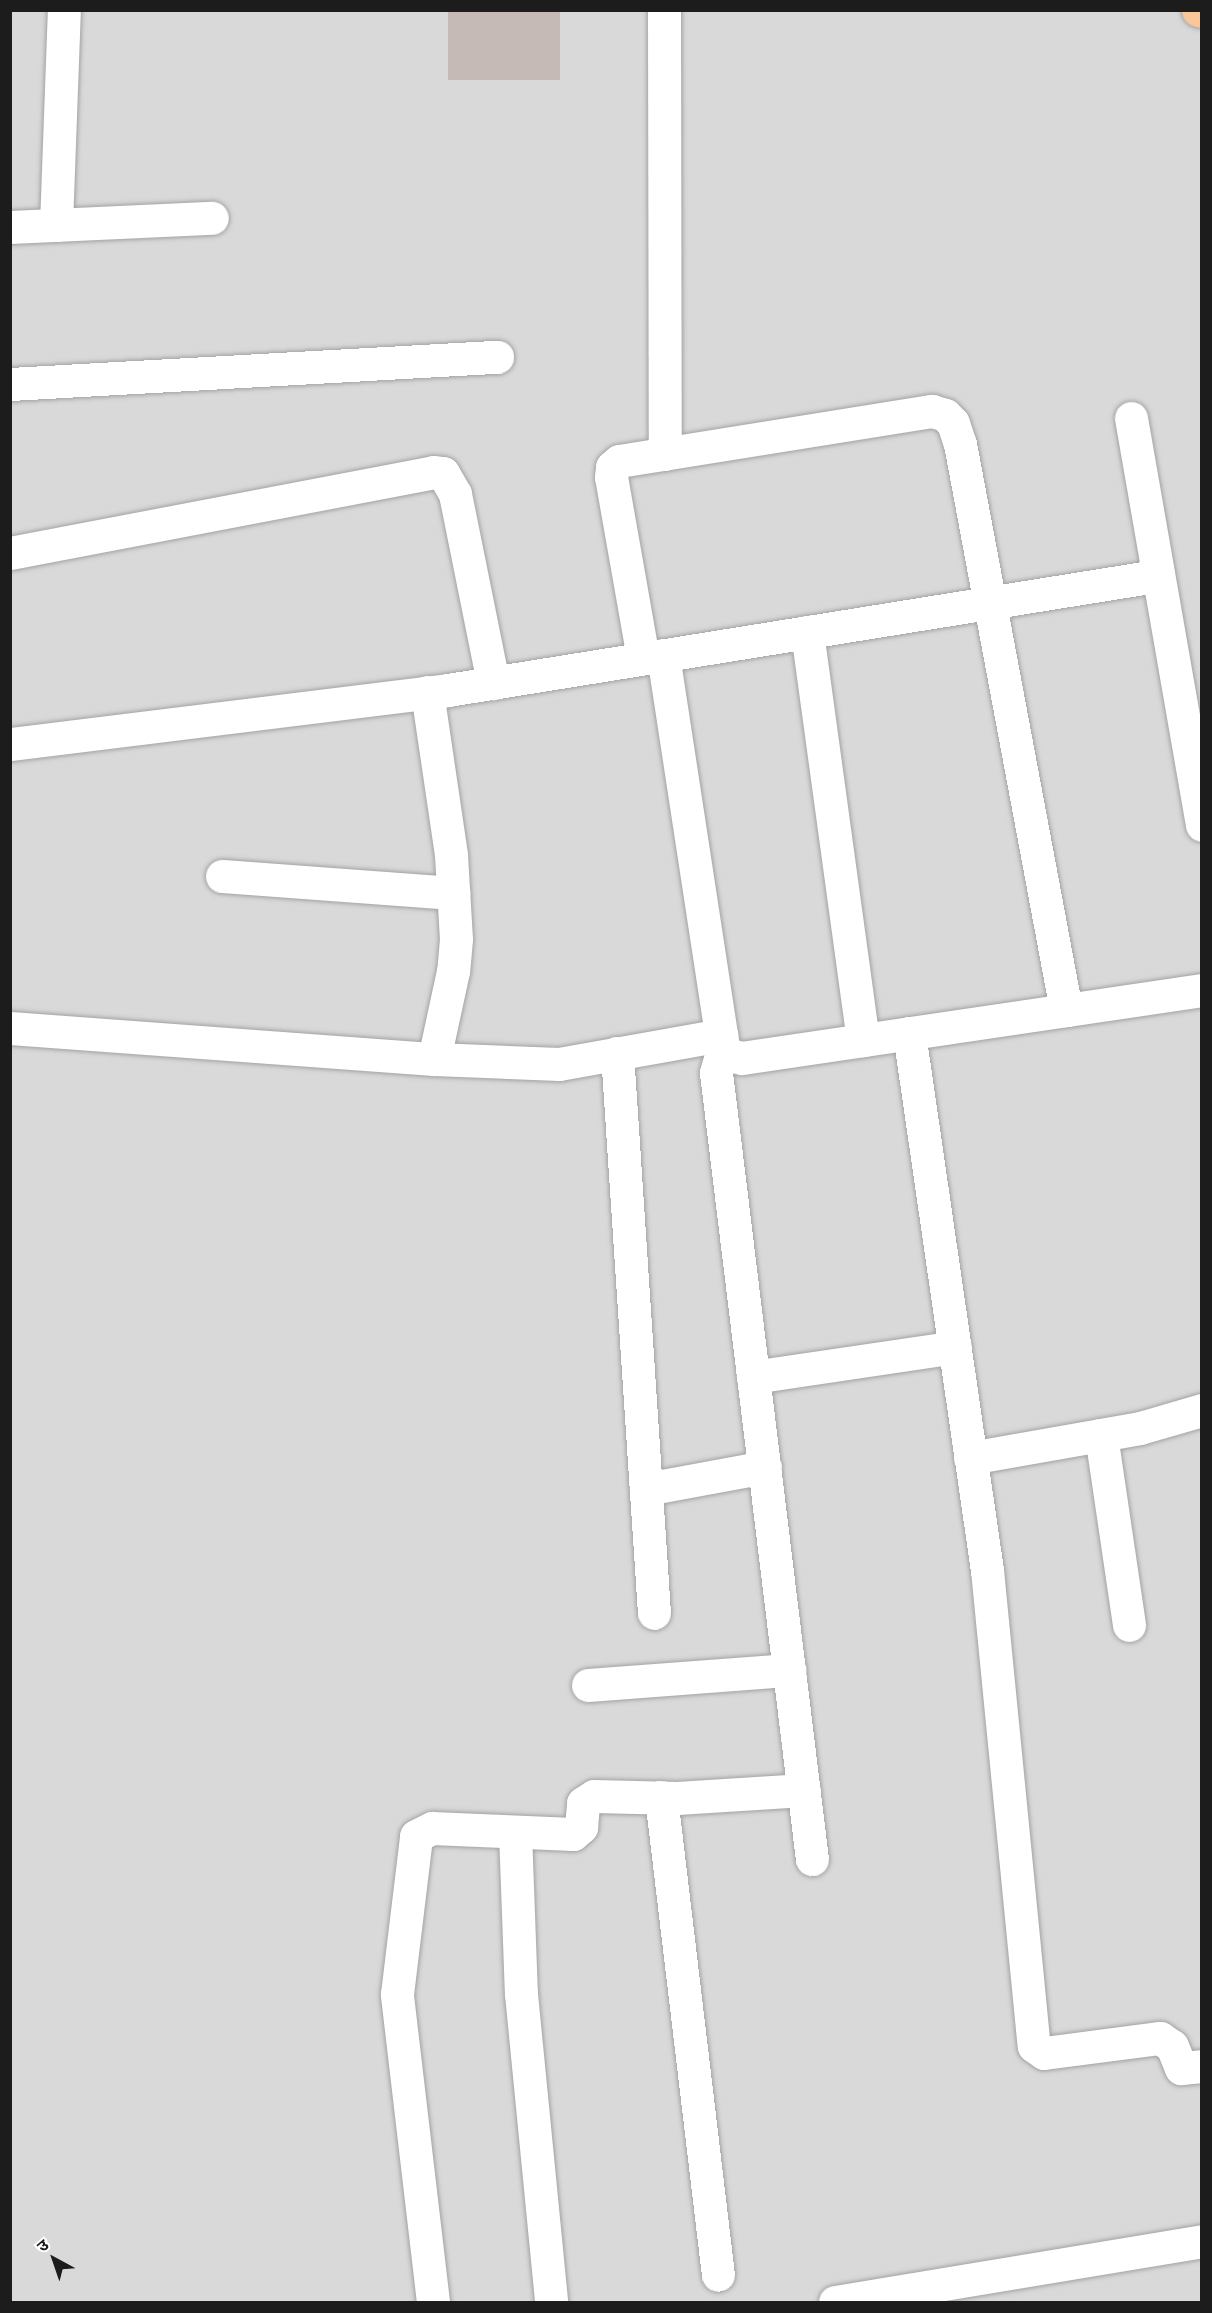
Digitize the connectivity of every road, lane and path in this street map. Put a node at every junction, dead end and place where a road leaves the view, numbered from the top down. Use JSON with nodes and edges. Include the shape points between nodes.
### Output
{"nodes":[{"id":1,"x":64,"y":10,"type":"edge"},
{"id":2,"x":664,"y":10,"type":"edge"},
{"id":3,"x":212,"y":218,"type":"dead end"},
{"id":4,"x":56,"y":225,"type":"junction"},
{"id":5,"x":10,"y":226,"type":"edge"},
{"id":6,"x":497,"y":357,"type":"dead end"},
{"id":7,"x":10,"y":384,"type":"edge"},
{"id":8,"x":1131,"y":418,"type":"dead end"},
{"id":9,"x":665,"y":454,"type":"junction"},
{"id":10,"x":10,"y":553,"type":"edge"},
{"id":11,"x":1156,"y":576,"type":"junction"},
{"id":12,"x":992,"y":602,"type":"junction"},
{"id":13,"x":807,"y":632,"type":"junction"},
{"id":14,"x":652,"y":657,"type":"junction"},
{"id":15,"x":493,"y":682,"type":"junction"},
{"id":16,"x":428,"y":692,"type":"junction"},
{"id":17,"x":10,"y":744,"type":"edge"},
{"id":18,"x":1202,"y":825,"type":"edge"},
{"id":19,"x":222,"y":876,"type":"dead end"},
{"id":20,"x":453,"y":893,"type":"junction"},
{"id":21,"x":1202,"y":990,"type":"edge"},
{"id":22,"x":1066,"y":1010,"type":"junction"},
{"id":23,"x":10,"y":1028,"type":"edge"},
{"id":24,"x":909,"y":1033,"type":"junction"},
{"id":25,"x":863,"y":1040,"type":"junction"},
{"id":26,"x":722,"y":1042,"type":"junction"},
{"id":27,"x":617,"y":1053,"type":"junction"},
{"id":28,"x":434,"y":1059,"type":"junction"},
{"id":29,"x":955,"y":1347,"type":"junction"},
{"id":30,"x":753,"y":1377,"type":"junction"},
{"id":31,"x":1202,"y":1410,"type":"edge"},
{"id":32,"x":1101,"y":1435,"type":"junction"},
{"id":33,"x":970,"y":1458,"type":"junction"},
{"id":34,"x":765,"y":1467,"type":"junction"},
{"id":35,"x":646,"y":1489,"type":"junction"},
{"id":36,"x":654,"y":1613,"type":"dead end"},
{"id":37,"x":1129,"y":1625,"type":"dead end"},
{"id":38,"x":789,"y":1670,"type":"junction"},
{"id":39,"x":588,"y":1685,"type":"dead end"},
{"id":40,"x":804,"y":1790,"type":"junction"},
{"id":41,"x":661,"y":1797,"type":"junction"},
{"id":42,"x":515,"y":1832,"type":"junction"},
{"id":43,"x":812,"y":1859,"type":"dead end"},
{"id":44,"x":1202,"y":2066,"type":"edge"},
{"id":45,"x":1202,"y":2241,"type":"edge"},
{"id":46,"x":718,"y":2275,"type":"dead end"},
{"id":47,"x":433,"y":2302,"type":"edge"},
{"id":48,"x":551,"y":2302,"type":"edge"},
{"id":49,"x":835,"y":2302,"type":"edge"}],
"edges":[{"from":1,"to":4,"type":"street"},
{"from":2,"to":9,"type":"street"},
{"from":3,"to":4,"type":"street"},
{"from":4,"to":5,"type":"street"},
{"from":6,"to":7,"type":"street"},
{"from":8,"to":11,"type":"street"},
{"from":9,"to":12,"type":"street","via":[[932,411],[945,415],[953,423],[960,444]]},
{"from":9,"to":14,"type":"street","via":[[619,460],[612,467],[611,477]]},
{"from":10,"to":15,"type":"street","via":[[433,471],[443,473],[455,494]]},
{"from":11,"to":12,"type":"street"},
{"from":11,"to":18,"type":"street"},
{"from":12,"to":13,"type":"street"},
{"from":12,"to":22,"type":"street"},
{"from":13,"to":14,"type":"street"},
{"from":13,"to":25,"type":"street"},
{"from":14,"to":15,"type":"street"},
{"from":14,"to":26,"type":"street"},
{"from":15,"to":16,"type":"street"},
{"from":16,"to":17,"type":"street"},
{"from":16,"to":20,"type":"street"},
{"from":19,"to":20,"type":"street"},
{"from":20,"to":28,"type":"street","via":[[453,971]]},
{"from":21,"to":22,"type":"street"},
{"from":22,"to":24,"type":"street"},
{"from":23,"to":28,"type":"street"},
{"from":24,"to":25,"type":"street"},
{"from":24,"to":29,"type":"street"},
{"from":25,"to":26,"type":"street","via":[[742,1058],[730,1055]]},
{"from":26,"to":27,"type":"street"},
{"from":26,"to":30,"type":"street","via":[[716,1073]]},
{"from":27,"to":28,"type":"street","via":[[559,1064]]},
{"from":27,"to":35,"type":"street"},
{"from":29,"to":30,"type":"street"},
{"from":29,"to":33,"type":"street"},
{"from":30,"to":34,"type":"street"},
{"from":31,"to":32,"type":"street"},
{"from":32,"to":33,"type":"street"},
{"from":32,"to":37,"type":"street"},
{"from":33,"to":44,"type":"street","via":[[987,1569],[1034,2046],[1044,2053],[1160,2038],[1172,2046],[1181,2068]]},
{"from":34,"to":35,"type":"street"},
{"from":34,"to":38,"type":"street"},
{"from":35,"to":36,"type":"street"},
{"from":38,"to":39,"type":"street"},
{"from":38,"to":40,"type":"street"},
{"from":40,"to":41,"type":"street"},
{"from":40,"to":43,"type":"street"},
{"from":41,"to":42,"type":"street","via":[[594,1796],[583,1803],[581,1827],[573,1834]]},
{"from":41,"to":46,"type":"street"},
{"from":42,"to":47,"type":"street","via":[[432,1828],[422,1830],[413,1844],[397,1994]]},
{"from":42,"to":48,"type":"street","via":[[521,1994]]},
{"from":45,"to":49,"type":"street"}]}
